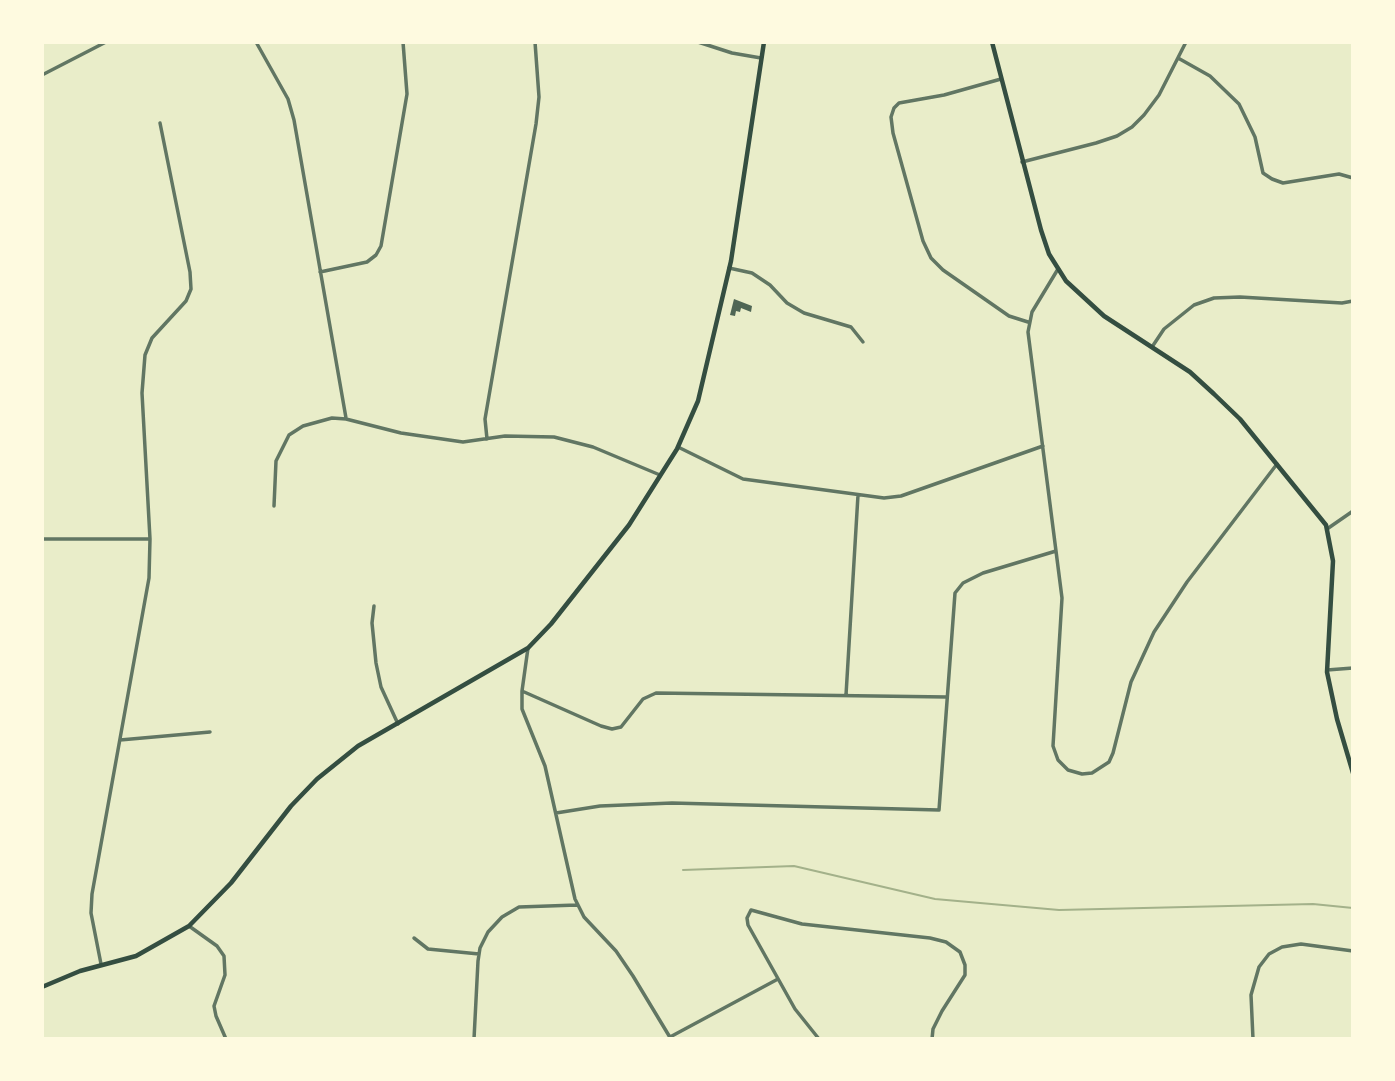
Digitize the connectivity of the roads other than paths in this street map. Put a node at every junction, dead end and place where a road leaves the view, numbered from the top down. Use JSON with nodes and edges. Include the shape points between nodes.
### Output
{"nodes":[{"id":1,"x":106,"y":42,"type":"edge"},
{"id":2,"x":256,"y":42,"type":"edge"},
{"id":3,"x":403,"y":42,"type":"edge"},
{"id":4,"x":535,"y":42,"type":"edge"},
{"id":5,"x":698,"y":42,"type":"edge"},
{"id":6,"x":764,"y":42,"type":"edge"},
{"id":7,"x":992,"y":42,"type":"edge"},
{"id":8,"x":1186,"y":42,"type":"edge"},
{"id":9,"x":761,"y":58,"type":"junction"},
{"id":10,"x":1178,"y":58,"type":"junction"},
{"id":11,"x":42,"y":75,"type":"edge"},
{"id":12,"x":1001,"y":79,"type":"junction"},
{"id":13,"x":160,"y":123,"type":"dead end"},
{"id":14,"x":1022,"y":162,"type":"junction"},
{"id":15,"x":1353,"y":178,"type":"edge"},
{"id":16,"x":729,"y":268,"type":"junction"},
{"id":17,"x":1058,"y":269,"type":"junction"},
{"id":18,"x":320,"y":272,"type":"junction"},
{"id":19,"x":1353,"y":301,"type":"edge"},
{"id":20,"x":1028,"y":322,"type":"junction"},
{"id":21,"x":863,"y":342,"type":"dead end"},
{"id":22,"x":1152,"y":347,"type":"junction"},
{"id":23,"x":346,"y":419,"type":"junction"},
{"id":24,"x":486,"y":439,"type":"junction"},
{"id":25,"x":1043,"y":446,"type":"junction"},
{"id":26,"x":678,"y":447,"type":"junction"},
{"id":27,"x":1277,"y":464,"type":"junction"},
{"id":28,"x":662,"y":476,"type":"junction"},
{"id":29,"x":858,"y":495,"type":"junction"},
{"id":30,"x":274,"y":506,"type":"dead end"},
{"id":31,"x":1353,"y":511,"type":"edge"},
{"id":32,"x":1327,"y":529,"type":"junction"},
{"id":33,"x":42,"y":539,"type":"edge"},
{"id":34,"x":150,"y":539,"type":"junction"},
{"id":35,"x":1056,"y":551,"type":"junction"},
{"id":36,"x":374,"y":606,"type":"dead end"},
{"id":37,"x":528,"y":648,"type":"junction"},
{"id":38,"x":1353,"y":668,"type":"edge"},
{"id":39,"x":1327,"y":670,"type":"junction"},
{"id":40,"x":522,"y":691,"type":"junction"},
{"id":41,"x":846,"y":695,"type":"junction"},
{"id":42,"x":947,"y":697,"type":"junction"},
{"id":43,"x":398,"y":724,"type":"junction"},
{"id":44,"x":210,"y":732,"type":"dead end"},
{"id":45,"x":120,"y":740,"type":"junction"},
{"id":46,"x":1353,"y":773,"type":"edge"},
{"id":47,"x":556,"y":814,"type":"junction"},
{"id":48,"x":577,"y":905,"type":"junction"},
{"id":49,"x":189,"y":926,"type":"junction"},
{"id":50,"x":414,"y":937,"type":"dead end"},
{"id":51,"x":1353,"y":951,"type":"edge"},
{"id":52,"x":479,"y":954,"type":"junction"},
{"id":53,"x":101,"y":964,"type":"junction"},
{"id":54,"x":778,"y":979,"type":"junction"},
{"id":55,"x":42,"y":987,"type":"edge"},
{"id":56,"x":670,"y":1038,"type":"edge"},
{"id":57,"x":226,"y":1039,"type":"edge"},
{"id":58,"x":474,"y":1039,"type":"edge"},
{"id":59,"x":819,"y":1039,"type":"edge"},
{"id":60,"x":932,"y":1039,"type":"edge"},
{"id":61,"x":1253,"y":1039,"type":"edge"}],
"edges":[{"from":1,"to":11,"type":"street"},
{"from":2,"to":18,"type":"street","via":[[291,110]]},
{"from":3,"to":18,"type":"street","via":[[407,94],[381,246],[367,262]]},
{"from":4,"to":24,"type":"street","via":[[536,124],[485,419]]},
{"from":5,"to":9,"type":"street"},
{"from":6,"to":9,"type":"main road"},
{"from":7,"to":12,"type":"main road"},
{"from":8,"to":10,"type":"street"},
{"from":9,"to":16,"type":"main road"},
{"from":10,"to":14,"type":"street","via":[[1159,95],[1125,132]]},
{"from":10,"to":15,"type":"street","via":[[1210,76],[1239,104],[1255,137],[1264,173],[1272,179],[1283,183],[1339,174]]},
{"from":12,"to":14,"type":"main road"},
{"from":12,"to":20,"type":"street","via":[[944,95],[908,99],[894,108],[891,117],[931,258],[1009,316]]},
{"from":13,"to":34,"type":"street","via":[[191,289],[186,301],[158,330],[145,355],[142,393]]},
{"from":14,"to":17,"type":"main road","via":[[1049,254]]},
{"from":16,"to":21,"type":"street","via":[[752,273],[804,313],[851,327]]},
{"from":16,"to":26,"type":"main road","via":[[698,401]]},
{"from":17,"to":20,"type":"street"},
{"from":17,"to":22,"type":"main road","via":[[1092,307]]},
{"from":18,"to":23,"type":"street"},
{"from":19,"to":22,"type":"street","via":[[1214,298],[1184,313],[1164,329]]},
{"from":20,"to":25,"type":"street"},
{"from":22,"to":27,"type":"main road","via":[[1214,394]]},
{"from":23,"to":24,"type":"street","via":[[435,439]]},
{"from":23,"to":30,"type":"street","via":[[323,419],[289,435],[276,461]]},
{"from":24,"to":28,"type":"street","via":[[536,436],[576,441]]},
{"from":25,"to":29,"type":"street","via":[[901,496]]},
{"from":25,"to":35,"type":"street"},
{"from":26,"to":28,"type":"main road"},
{"from":26,"to":29,"type":"street","via":[[743,479]]},
{"from":27,"to":32,"type":"main road"},
{"from":27,"to":35,"type":"street","via":[[1164,615],[1131,682],[1111,757],[1101,769],[1087,774],[1064,767],[1053,746],[1062,622]]},
{"from":28,"to":37,"type":"main road","via":[[629,525]]},
{"from":29,"to":41,"type":"street"},
{"from":31,"to":32,"type":"street"},
{"from":32,"to":39,"type":"main road","via":[[1333,561]]},
{"from":33,"to":34,"type":"street"},
{"from":34,"to":45,"type":"street","via":[[146,602]]},
{"from":35,"to":42,"type":"street","via":[[983,573],[958,587],[952,609]]},
{"from":36,"to":43,"type":"street","via":[[376,663]]},
{"from":37,"to":40,"type":"street"},
{"from":37,"to":43,"type":"main road"},
{"from":38,"to":39,"type":"street"},
{"from":39,"to":46,"type":"main road"},
{"from":40,"to":41,"type":"street","via":[[612,729],[621,727],[643,699],[656,693]]},
{"from":40,"to":47,"type":"street","via":[[522,709],[545,766]]},
{"from":41,"to":42,"type":"street"},
{"from":42,"to":47,"type":"street","via":[[939,810],[672,803],[600,806]]},
{"from":43,"to":49,"type":"main road","via":[[358,746],[317,779]]},
{"from":44,"to":45,"type":"street"},
{"from":45,"to":53,"type":"street","via":[[92,894]]},
{"from":47,"to":48,"type":"street"},
{"from":48,"to":52,"type":"street","via":[[529,905],[510,911],[488,932]]},
{"from":48,"to":56,"type":"street","via":[[616,951]]},
{"from":49,"to":53,"type":"main road","via":[[136,957]]},
{"from":49,"to":57,"type":"street","via":[[224,956],[225,975],[214,1006]]},
{"from":50,"to":52,"type":"street","via":[[428,949]]},
{"from":51,"to":61,"type":"street","via":[[1301,944],[1269,954],[1259,967],[1251,995]]},
{"from":52,"to":58,"type":"street"},
{"from":53,"to":55,"type":"main road"},
{"from":54,"to":56,"type":"street"},
{"from":54,"to":59,"type":"street"},
{"from":54,"to":60,"type":"street","via":[[748,925],[751,910],[802,925],[946,942],[960,952],[965,975],[942,1011]]}]}
